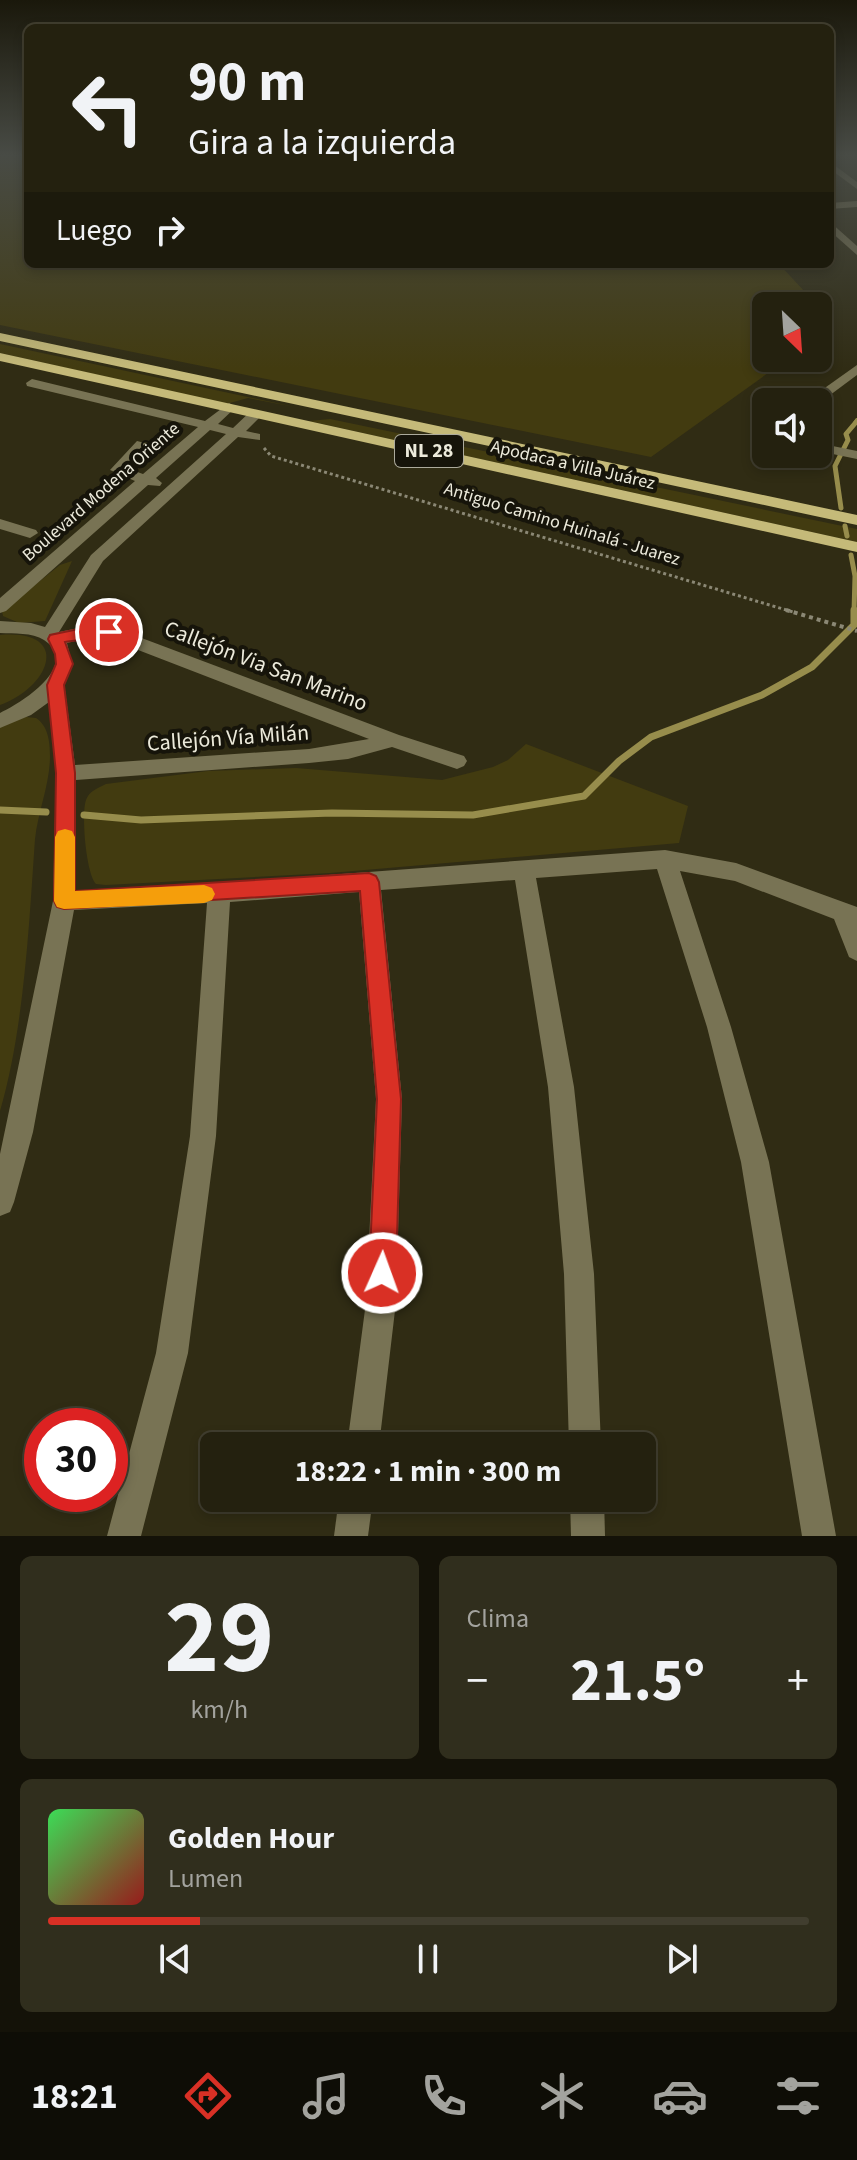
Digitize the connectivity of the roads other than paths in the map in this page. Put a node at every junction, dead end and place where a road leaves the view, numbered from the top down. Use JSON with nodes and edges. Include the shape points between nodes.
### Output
{"nodes":[{"id":1,"x":834,"y":229,"type":"edge"},
{"id":2,"x":857,"y":252,"type":"edge"},
{"id":3,"x":0,"y":337,"type":"edge"},
{"id":4,"x":0,"y":357,"type":"edge"},
{"id":5,"x":857,"y":369,"type":"edge"},
{"id":6,"x":32,"y":383,"type":"dead end"},
{"id":7,"x":831,"y":388,"type":"edge"},
{"id":8,"x":229,"y":407,"type":"junction"},
{"id":9,"x":348,"y":411,"type":"junction"},
{"id":10,"x":257,"y":413,"type":"junction"},
{"id":11,"x":207,"y":427,"type":"junction"},
{"id":12,"x":236,"y":433,"type":"junction"},
{"id":13,"x":255,"y":437,"type":"road end"},
{"id":14,"x":142,"y":444,"type":"dead end"},
{"id":15,"x":832,"y":450,"type":"edge"},
{"id":16,"x":857,"y":455,"type":"edge"},
{"id":17,"x":145,"y":480,"type":"junction"},
{"id":18,"x":174,"y":489,"type":"junction"},
{"id":19,"x":857,"y":520,"type":"edge"},
{"id":20,"x":0,"y":524,"type":"edge"},
{"id":21,"x":94,"y":524,"type":"junction"},
{"id":22,"x":30,"y":533,"type":"dead end"},
{"id":23,"x":125,"y":533,"type":"junction"},
{"id":24,"x":857,"y":547,"type":"edge"},
{"id":25,"x":66,"y":549,"type":"junction"},
{"id":26,"x":97,"y":558,"type":"junction"},
{"id":27,"x":0,"y":607,"type":"edge"},
{"id":28,"x":0,"y":627,"type":"edge"},
{"id":29,"x":52,"y":637,"type":"junction"},
{"id":30,"x":56,"y":685,"type":"junction"},
{"id":31,"x":0,"y":721,"type":"edge"},
{"id":32,"x":392,"y":740,"type":"junction"},
{"id":33,"x":457,"y":761,"type":"dead end"},
{"id":34,"x":66,"y":773,"type":"junction"},
{"id":35,"x":665,"y":859,"type":"junction"},
{"id":36,"x":524,"y":870,"type":"junction"},
{"id":37,"x":369,"y":882,"type":"junction"},
{"id":38,"x":219,"y":893,"type":"junction"},
{"id":39,"x":64,"y":901,"type":"junction"},
{"id":40,"x":850,"y":914,"type":"edge"},
{"id":41,"x":857,"y":950,"type":"edge"},
{"id":42,"x":0,"y":1202,"type":"edge"},
{"id":43,"x":365,"y":1432,"type":"edge"},
{"id":44,"x":585,"y":1432,"type":"edge"},
{"id":45,"x":354,"y":1512,"type":"edge"},
{"id":46,"x":587,"y":1512,"type":"edge"},
{"id":47,"x":124,"y":1536,"type":"edge"},
{"id":48,"x":351,"y":1536,"type":"edge"},
{"id":49,"x":588,"y":1536,"type":"edge"},
{"id":50,"x":819,"y":1536,"type":"edge"}],
"edges":[{"from":1,"to":2,"type":"street"},
{"from":3,"to":9,"type":"main road","name":"Apodaca a Villa Juárez","number":"NL 28"},
{"from":4,"to":8,"type":"main road","name":"Apodaca a Villa Juárez","number":"NL 28"},
{"from":5,"to":7,"type":"street"},
{"from":6,"to":11,"type":"street"},
{"from":8,"to":9,"type":"main road","via":[[247,402],[303,413]]},
{"from":8,"to":10,"type":"main road","name":"Apodaca a Villa Juárez","number":"NL 28"},
{"from":8,"to":11,"type":"street","name":"Boulevard Modena Oriente"},
{"from":9,"to":19,"type":"main road","name":"Apodaca a Villa Juárez","number":"NL 28"},
{"from":10,"to":12,"type":"street"},
{"from":10,"to":24,"type":"main road","name":"Apodaca a Villa Juárez","number":"NL 28"},
{"from":11,"to":12,"type":"street"},
{"from":11,"to":17,"type":"street","name":"Boulevard Modena Oriente"},
{"from":12,"to":13,"type":"street"},
{"from":12,"to":18,"type":"street"},
{"from":14,"to":17,"type":"street","via":[[116,468]]},
{"from":15,"to":16,"type":"street"},
{"from":17,"to":18,"type":"street"},
{"from":17,"to":21,"type":"street","name":"Boulevard Modena Oriente"},
{"from":18,"to":23,"type":"street"},
{"from":20,"to":22,"type":"street"},
{"from":21,"to":23,"type":"street"},
{"from":21,"to":25,"type":"street","name":"Boulevard Modena Oriente"},
{"from":23,"to":26,"type":"street"},
{"from":25,"to":26,"type":"street"},
{"from":25,"to":27,"type":"street","name":"Boulevard Modena Oriente"},
{"from":26,"to":29,"type":"street"},
{"from":28,"to":29,"type":"street","via":[[19,626]]},
{"from":29,"to":30,"type":"street","via":[[65,664]]},
{"from":29,"to":32,"type":"street","name":"Callejón Via San Marino","via":[[109,632]]},
{"from":30,"to":31,"type":"street","via":[[39,702]]},
{"from":30,"to":34,"type":"street"},
{"from":32,"to":33,"type":"street","name":"Callejón Via San Marino"},
{"from":32,"to":34,"type":"street","name":"Callejón Vía Milán","via":[[309,756]]},
{"from":34,"to":39,"type":"street"},
{"from":35,"to":36,"type":"street"},
{"from":35,"to":40,"type":"street","via":[[736,872]]},
{"from":35,"to":50,"type":"street","via":[[755,1162]]},
{"from":36,"to":37,"type":"street"},
{"from":36,"to":44,"type":"street","via":[[561,1087],[579,1274]]},
{"from":37,"to":38,"type":"street"},
{"from":37,"to":43,"type":"street","via":[[389,1099],[381,1302]]},
{"from":38,"to":39,"type":"street"},
{"from":38,"to":47,"type":"street","via":[[203,1136],[172,1353]]},
{"from":39,"to":42,"type":"street","via":[[20,1132]]},
{"from":40,"to":41,"type":"street"},
{"from":45,"to":48,"type":"street"},
{"from":46,"to":49,"type":"street"}]}
